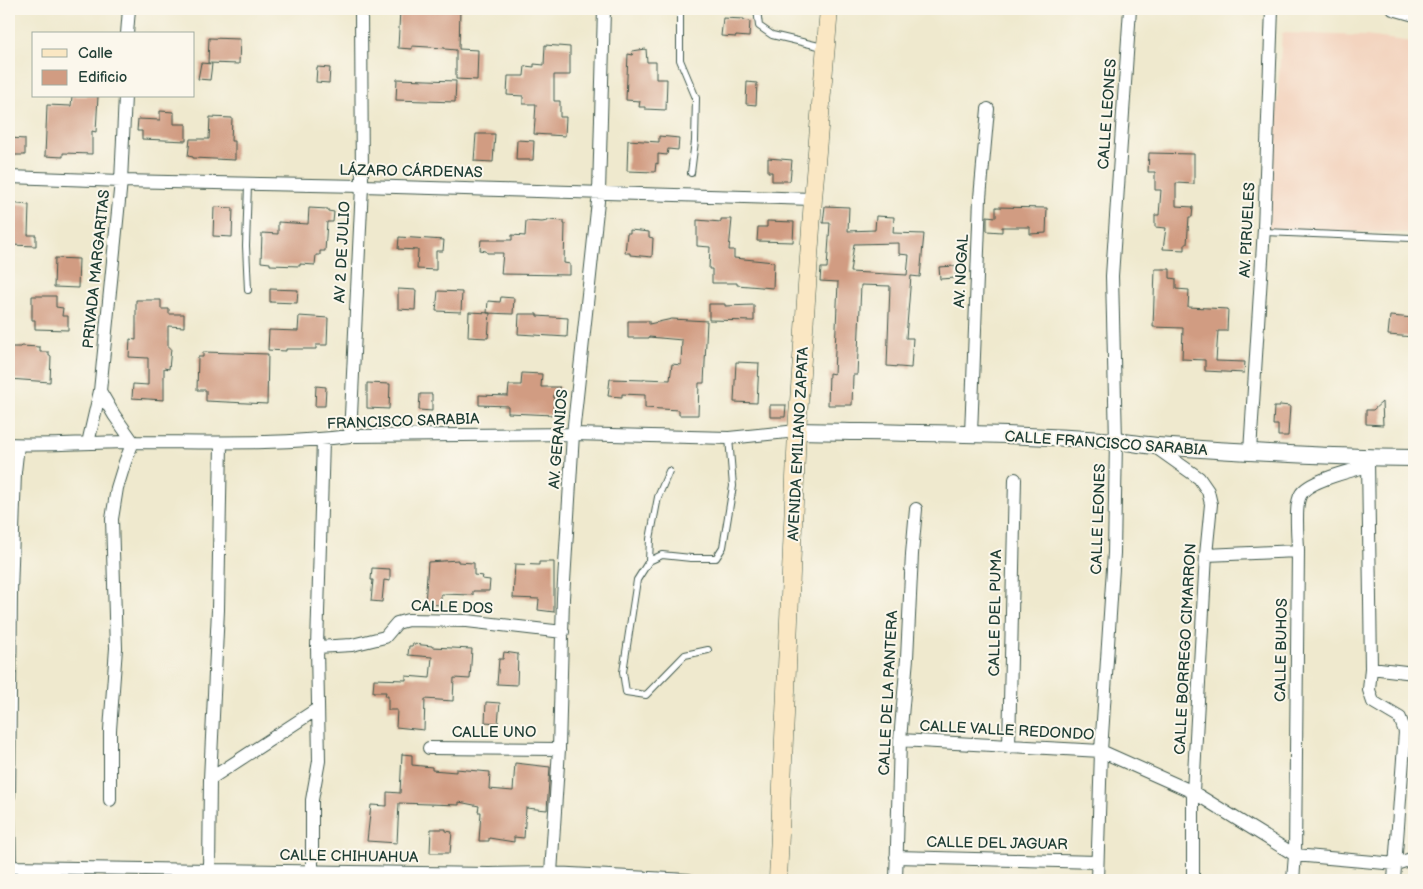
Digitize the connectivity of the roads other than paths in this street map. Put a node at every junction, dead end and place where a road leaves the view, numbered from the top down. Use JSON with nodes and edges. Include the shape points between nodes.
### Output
{"nodes":[{"id":1,"x":129,"y":9,"type":"edge"},
{"id":2,"x":361,"y":9,"type":"edge"},
{"id":3,"x":604,"y":9,"type":"edge"},
{"id":4,"x":680,"y":9,"type":"edge"},
{"id":5,"x":757,"y":9,"type":"edge"},
{"id":6,"x":829,"y":9,"type":"edge"},
{"id":7,"x":1130,"y":9,"type":"edge"},
{"id":8,"x":1272,"y":9,"type":"edge"},
{"id":9,"x":1393,"y":9,"type":"edge"},
{"id":10,"x":1414,"y":15,"type":"edge"},
{"id":11,"x":127,"y":32,"type":"edge"},
{"id":12,"x":826,"y":48,"type":"junction"},
{"id":13,"x":125,"y":98,"type":"edge"},
{"id":14,"x":988,"y":109,"type":"dead end"},
{"id":15,"x":691,"y":173,"type":"dead end"},
{"id":16,"x":9,"y":177,"type":"edge"},
{"id":17,"x":121,"y":181,"type":"junction"},
{"id":18,"x":248,"y":184,"type":"junction"},
{"id":19,"x":362,"y":186,"type":"junction"},
{"id":20,"x":599,"y":192,"type":"junction"},
{"id":21,"x":813,"y":199,"type":"junction"},
{"id":22,"x":1264,"y":232,"type":"junction"},
{"id":23,"x":1412,"y":238,"type":"dead end"},
{"id":24,"x":248,"y":290,"type":"dead end"},
{"id":25,"x":100,"y":391,"type":"junction"},
{"id":26,"x":797,"y":430,"type":"junction"},
{"id":27,"x":573,"y":434,"type":"junction"},
{"id":28,"x":971,"y":434,"type":"junction"},
{"id":29,"x":350,"y":436,"type":"junction"},
{"id":30,"x":729,"y":438,"type":"junction"},
{"id":31,"x":323,"y":440,"type":"junction"},
{"id":32,"x":133,"y":442,"type":"junction"},
{"id":33,"x":1116,"y":442,"type":"junction"},
{"id":34,"x":88,"y":443,"type":"junction"},
{"id":35,"x":221,"y":443,"type":"junction"},
{"id":36,"x":13,"y":444,"type":"edge"},
{"id":37,"x":1154,"y":446,"type":"junction"},
{"id":38,"x":1250,"y":452,"type":"junction"},
{"id":39,"x":1414,"y":458,"type":"edge"},
{"id":40,"x":1368,"y":462,"type":"junction"},
{"id":41,"x":669,"y":471,"type":"dead end"},
{"id":42,"x":1015,"y":479,"type":"dead end"},
{"id":43,"x":916,"y":508,"type":"dead end"},
{"id":44,"x":1298,"y":551,"type":"junction"},
{"id":45,"x":1206,"y":555,"type":"junction"},
{"id":46,"x":649,"y":561,"type":"junction"},
{"id":47,"x":563,"y":632,"type":"junction"},
{"id":48,"x":317,"y":647,"type":"junction"},
{"id":49,"x":708,"y":650,"type":"dead end"},
{"id":50,"x":1371,"y":668,"type":"junction"},
{"id":51,"x":1414,"y":673,"type":"edge"},
{"id":52,"x":317,"y":709,"type":"junction"},
{"id":53,"x":900,"y":740,"type":"junction"},
{"id":54,"x":1009,"y":747,"type":"junction"},
{"id":55,"x":429,"y":748,"type":"dead end"},
{"id":56,"x":559,"y":748,"type":"junction"},
{"id":57,"x":1101,"y":751,"type":"junction"},
{"id":58,"x":210,"y":779,"type":"junction"},
{"id":59,"x":1194,"y":792,"type":"junction"},
{"id":60,"x":9,"y":796,"type":"edge"},
{"id":61,"x":110,"y":800,"type":"dead end"},
{"id":62,"x":9,"y":815,"type":"edge"},
{"id":63,"x":1295,"y":855,"type":"junction"},
{"id":64,"x":896,"y":857,"type":"junction"},
{"id":65,"x":1414,"y":858,"type":"edge"},
{"id":66,"x":1097,"y":862,"type":"junction"},
{"id":67,"x":1396,"y":864,"type":"junction"},
{"id":68,"x":9,"y":867,"type":"edge"},
{"id":69,"x":215,"y":870,"type":"junction"},
{"id":70,"x":312,"y":872,"type":"junction"},
{"id":71,"x":264,"y":875,"type":"edge"},
{"id":72,"x":550,"y":876,"type":"edge"},
{"id":73,"x":488,"y":877,"type":"edge"},
{"id":74,"x":228,"y":880,"type":"edge"},
{"id":75,"x":689,"y":880,"type":"edge"},
{"id":76,"x":778,"y":880,"type":"edge"},
{"id":77,"x":896,"y":880,"type":"edge"},
{"id":78,"x":1097,"y":880,"type":"edge"},
{"id":79,"x":1193,"y":880,"type":"edge"},
{"id":80,"x":1293,"y":880,"type":"edge"},
{"id":81,"x":1394,"y":880,"type":"edge"}],
"edges":[{"from":1,"to":11,"type":"street"},
{"from":2,"to":19,"type":"street","name":"AV 2 DE JULIO"},
{"from":3,"to":20,"type":"street","name":"AV. GERANIOS"},
{"from":4,"to":15,"type":"lane","via":[[680,60],[696,98]]},
{"from":5,"to":12,"type":"lane","via":[[758,26],[772,35]]},
{"from":6,"to":12,"type":"main road","name":"AVENIDA EMILIANO ZAPATA"},
{"from":7,"to":33,"type":"street","name":"CALLE LEONES","via":[[1112,276]]},
{"from":8,"to":22,"type":"street","name":"AV. PIRUELES"},
{"from":9,"to":10,"type":"street"},
{"from":12,"to":21,"type":"main road","name":"AVENIDA EMILIANO ZAPATA"},
{"from":13,"to":17,"type":"street","name":"PRIVADA MARGARITAS"},
{"from":14,"to":28,"type":"street","name":"AV. NOGAL","via":[[980,198]]},
{"from":16,"to":17,"type":"street","name":"LÁZARO CÁRDENAS"},
{"from":17,"to":18,"type":"street","name":"LÁZARO CÁRDENAS"},
{"from":17,"to":25,"type":"street","name":"PRIVADA MARGARITAS"},
{"from":18,"to":19,"type":"street","name":"LÁZARO CÁRDENAS"},
{"from":18,"to":24,"type":"lane"},
{"from":19,"to":20,"type":"street","name":"LÁZARO CÁRDENAS"},
{"from":19,"to":29,"type":"street","name":"AV 2 DE JULIO"},
{"from":20,"to":21,"type":"street","name":"LÁZARO CÁRDENAS"},
{"from":20,"to":27,"type":"street","name":"AV. GERANIOS"},
{"from":21,"to":26,"type":"main road","name":"AVENIDA EMILIANO ZAPATA"},
{"from":22,"to":23,"type":"lane"},
{"from":22,"to":38,"type":"street","name":"AV. PIRUELES"},
{"from":25,"to":32,"type":"street"},
{"from":25,"to":34,"type":"street","name":"PRIVADA MARGARITAS"},
{"from":26,"to":28,"type":"street","name":"CALLE FRANCISCO SARABIA"},
{"from":26,"to":30,"type":"street","name":"FRANCISCO SARABIA"},
{"from":26,"to":76,"type":"main road","name":"AVENIDA EMILIANO ZAPATA"},
{"from":27,"to":29,"type":"street","name":"FRANCISCO SARABIA"},
{"from":27,"to":30,"type":"street","name":"FRANCISCO SARABIA"},
{"from":27,"to":47,"type":"street","name":"AV. GERANIOS"},
{"from":28,"to":33,"type":"street","name":"CALLE FRANCISCO SARABIA"},
{"from":29,"to":31,"type":"street","name":"FRANCISCO SARABIA"},
{"from":30,"to":46,"type":"lane","via":[[733,486],[722,547],[716,558],[662,555]]},
{"from":31,"to":35,"type":"street","name":"FRANCISCO SARABIA"},
{"from":31,"to":48,"type":"street"},
{"from":32,"to":34,"type":"street","name":"FRANCISCO SARABIA"},
{"from":32,"to":35,"type":"street","name":"FRANCISCO SARABIA"},
{"from":32,"to":61,"type":"street","via":[[117,488],[112,519],[116,648],[110,730]]},
{"from":33,"to":37,"type":"street","name":"CALLE FRANCISCO SARABIA"},
{"from":33,"to":57,"type":"street","name":"CALLE LEONES","via":[[1114,553]]},
{"from":34,"to":36,"type":"street","name":"FRANCISCO SARABIA"},
{"from":35,"to":58,"type":"street"},
{"from":36,"to":60,"type":"street"},
{"from":37,"to":38,"type":"street","name":"CALLE FRANCISCO SARABIA"},
{"from":37,"to":45,"type":"street","name":"CALLE BORREGO CIMARRON","via":[[1199,478],[1208,490],[1211,504]]},
{"from":38,"to":40,"type":"street","name":"CALLE FRANCISCO SARABIA"},
{"from":39,"to":40,"type":"street","name":"CALLE FRANCISCO SARABIA"},
{"from":40,"to":44,"type":"street","name":"CALLE BUHOS","via":[[1310,485],[1300,494],[1296,511]]},
{"from":40,"to":50,"type":"street"},
{"from":41,"to":46,"type":"lane","via":[[658,497]]},
{"from":42,"to":54,"type":"street","name":"CALLE DEL PUMA"},
{"from":43,"to":53,"type":"street","name":"CALLE DE LA PANTERA"},
{"from":44,"to":45,"type":"street"},
{"from":44,"to":63,"type":"street","name":"CALLE BUHOS"},
{"from":45,"to":59,"type":"street","name":"CALLE BORREGO CIMARRON"},
{"from":46,"to":49,"type":"lane","via":[[637,580],[623,672],[626,692],[646,695],[685,655]]},
{"from":47,"to":48,"type":"street","name":"CALLE DOS","via":[[467,621],[408,620],[397,623],[385,638],[352,645]]},
{"from":47,"to":56,"type":"street","name":"AV. GERANIOS"},
{"from":48,"to":52,"type":"street"},
{"from":50,"to":51,"type":"street"},
{"from":50,"to":67,"type":"street","via":[[1369,690],[1373,702],[1400,718],[1405,732]]},
{"from":52,"to":58,"type":"street"},
{"from":52,"to":70,"type":"street","via":[[319,760],[312,800]]},
{"from":53,"to":54,"type":"street","name":"CALLE VALLE REDONDO"},
{"from":53,"to":64,"type":"street","name":"CALLE DE LA PANTERA"},
{"from":54,"to":57,"type":"street","name":"CALLE VALLE REDONDO"},
{"from":55,"to":56,"type":"street","name":"CALLE UNO"},
{"from":56,"to":72,"type":"street","name":"AV. GERANIOS"},
{"from":57,"to":59,"type":"street","name":"CALLE VALLE REDONDO"},
{"from":57,"to":66,"type":"street","name":"CALLE LEONES"},
{"from":58,"to":69,"type":"street"},
{"from":59,"to":63,"type":"street","name":"CALLE VALLE REDONDO"},
{"from":59,"to":79,"type":"street","name":"CALLE BORREGO CIMARRON"},
{"from":62,"to":68,"type":"street"},
{"from":63,"to":67,"type":"street","name":"CALLE VALLE REDONDO"},
{"from":63,"to":80,"type":"street","name":"CALLE BUHOS"},
{"from":64,"to":66,"type":"street","name":"CALLE DEL JAGUAR"},
{"from":64,"to":77,"type":"street","name":"CALLE DE LA PANTERA"},
{"from":65,"to":67,"type":"street","name":"CALLE VALLE REDONDO"},
{"from":66,"to":78,"type":"street","name":"CALLE LEONES"},
{"from":67,"to":81,"type":"street"},
{"from":68,"to":69,"type":"street","name":"CALLE CHIHUAHUA"},
{"from":69,"to":71,"type":"street","name":"CALLE CHIHUAHUA"},
{"from":69,"to":74,"type":"street"},
{"from":70,"to":71,"type":"street","name":"CALLE CHIHUAHUA"},
{"from":70,"to":73,"type":"street","name":"CALLE CHIHUAHUA"},
{"from":72,"to":73,"type":"street","name":"CALLE CHIHUAHUA"},
{"from":72,"to":75,"type":"street","name":"CALLE CHIHUAHUA"}]}
